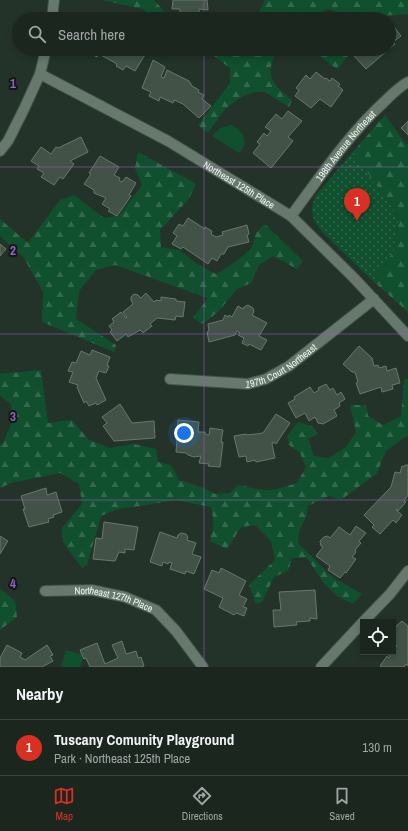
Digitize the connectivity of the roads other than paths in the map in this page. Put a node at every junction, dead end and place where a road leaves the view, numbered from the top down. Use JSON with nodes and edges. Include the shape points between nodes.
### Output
{"nodes":[{"id":1,"x":54,"y":0,"type":"edge"},
{"id":2,"x":53,"y":12,"type":"edge"},
{"id":3,"x":44,"y":56,"type":"edge"},
{"id":4,"x":40,"y":74,"type":"junction"},
{"id":5,"x":408,"y":82,"type":"edge"},
{"id":6,"x":0,"y":151,"type":"edge"},
{"id":7,"x":291,"y":216,"type":"junction"},
{"id":8,"x":374,"y":299,"type":"junction"},
{"id":9,"x":408,"y":336,"type":"edge"},
{"id":10,"x":170,"y":378,"type":"dead end"},
{"id":11,"x":408,"y":571,"type":"edge"},
{"id":12,"x":45,"y":591,"type":"dead end"},
{"id":13,"x":366,"y":619,"type":"edge"},
{"id":14,"x":360,"y":625,"type":"edge"},
{"id":15,"x":203,"y":667,"type":"edge"},
{"id":16,"x":321,"y":667,"type":"edge"}],
"edges":[{"from":1,"to":2,"type":"street"},
{"from":3,"to":4,"type":"street"},
{"from":4,"to":6,"type":"street","via":[[18,122]]},
{"from":4,"to":7,"type":"street","name":"Northeast 125th Place","via":[[168,141]]},
{"from":5,"to":7,"type":"street","name":"198th Avenue Northeast","via":[[368,116]]},
{"from":7,"to":8,"type":"street","name":"Northeast 125th Place"},
{"from":8,"to":9,"type":"street","name":"Northeast 125th Place"},
{"from":8,"to":10,"type":"street","name":"197th Court Northeast","via":[[289,366],[266,379],[248,384]]},
{"from":11,"to":13,"type":"street"},
{"from":12,"to":15,"type":"street","name":"Northeast 127th Place","via":[[92,590],[125,597],[156,610]]},
{"from":14,"to":16,"type":"street"}]}
